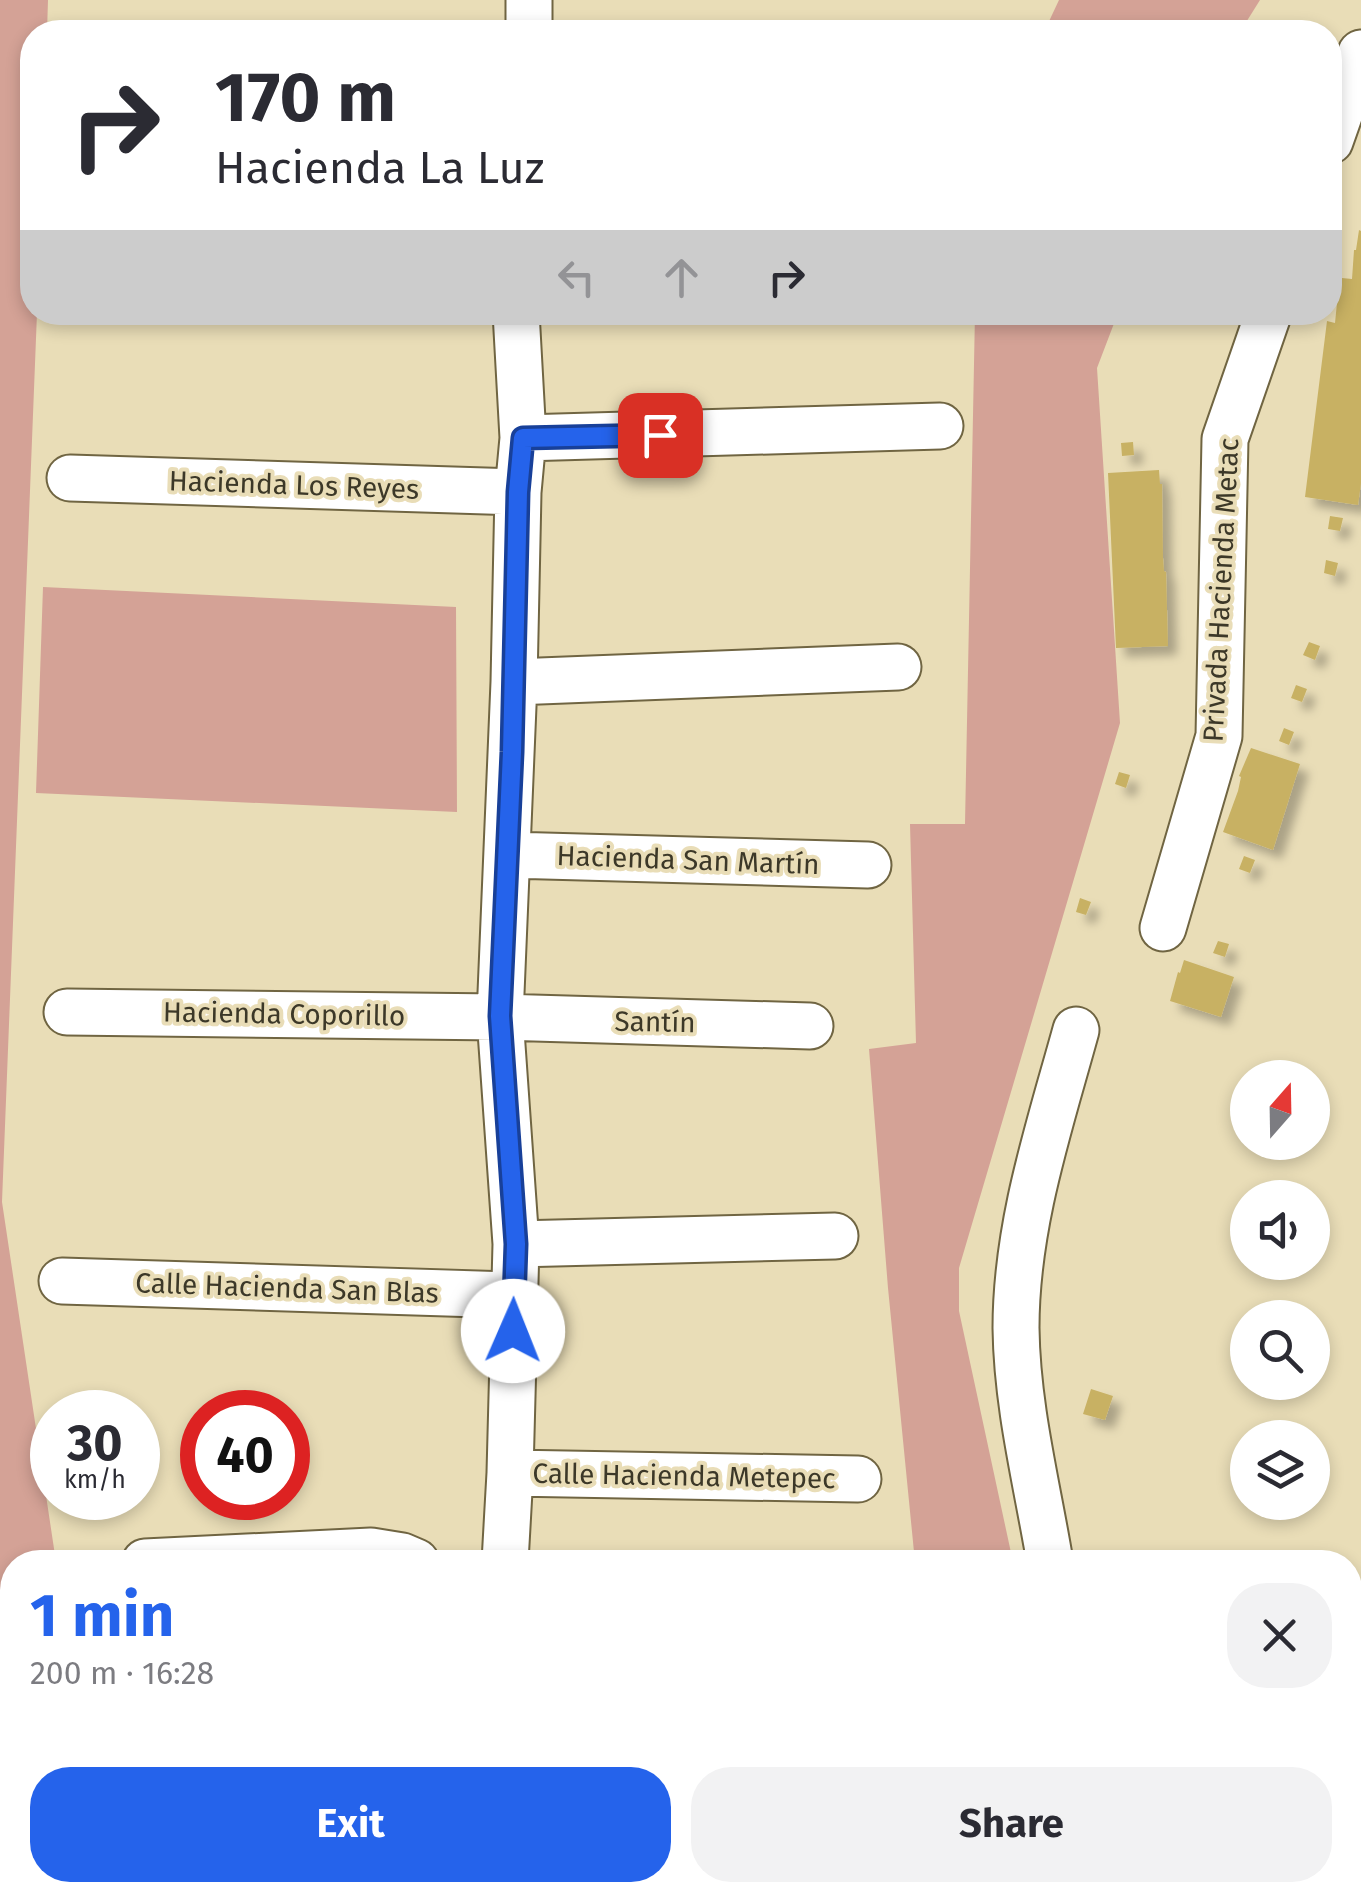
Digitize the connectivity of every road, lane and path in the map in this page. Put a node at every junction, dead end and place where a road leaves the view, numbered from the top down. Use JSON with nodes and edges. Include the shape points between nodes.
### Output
{"nodes":[{"id":1,"x":1361,"y":54,"type":"edge"},
{"id":2,"x":1342,"y":107,"type":"edge"},
{"id":3,"x":517,"y":325,"type":"edge"},
{"id":4,"x":1265,"y":325,"type":"edge"},
{"id":5,"x":940,"y":426,"type":"dead end"},
{"id":6,"x":523,"y":438,"type":"junction"},
{"id":7,"x":70,"y":478,"type":"dead end"},
{"id":8,"x":518,"y":492,"type":"junction"},
{"id":9,"x":898,"y":667,"type":"dead end"},
{"id":10,"x":514,"y":682,"type":"junction"},
{"id":11,"x":508,"y":855,"type":"junction"},
{"id":12,"x":868,"y":865,"type":"dead end"},
{"id":13,"x":1163,"y":928,"type":"dead end"},
{"id":14,"x":67,"y":1012,"type":"dead end"},
{"id":15,"x":500,"y":1016,"type":"junction"},
{"id":16,"x":810,"y":1026,"type":"dead end"},
{"id":17,"x":1076,"y":1030,"type":"dead end"},
{"id":18,"x":835,"y":1236,"type":"dead end"},
{"id":19,"x":516,"y":1244,"type":"junction"},
{"id":20,"x":62,"y":1281,"type":"dead end"},
{"id":21,"x":513,"y":1295,"type":"junction"},
{"id":22,"x":510,"y":1473,"type":"junction"},
{"id":23,"x":858,"y":1479,"type":"dead end"},
{"id":24,"x":507,"y":1550,"type":"edge"},
{"id":25,"x":1048,"y":1550,"type":"edge"}],
"edges":[{"from":1,"to":2,"type":"street"},
{"from":3,"to":6,"type":"street"},
{"from":4,"to":13,"type":"street","name":"Privada Hacienda Metac","via":[[1224,440],[1219,736]]},
{"from":5,"to":6,"type":"street"},
{"from":6,"to":8,"type":"street"},
{"from":7,"to":8,"type":"street","name":"Hacienda Los Reyes"},
{"from":8,"to":10,"type":"street"},
{"from":9,"to":10,"type":"street"},
{"from":10,"to":11,"type":"street"},
{"from":11,"to":12,"type":"street","name":"Hacienda San Martín"},
{"from":11,"to":15,"type":"street"},
{"from":14,"to":15,"type":"street","name":"Hacienda Coporillo"},
{"from":15,"to":16,"type":"street","name":"Santín"},
{"from":15,"to":19,"type":"street"},
{"from":17,"to":25,"type":"street","via":[[1034,1182],[1016,1328],[1021,1408]]},
{"from":18,"to":19,"type":"street"},
{"from":19,"to":21,"type":"street"},
{"from":20,"to":21,"type":"street","name":"Calle Hacienda San Blas"},
{"from":21,"to":22,"type":"street"},
{"from":22,"to":23,"type":"street","name":"Calle Hacienda Metepec"},
{"from":22,"to":24,"type":"street"}]}
